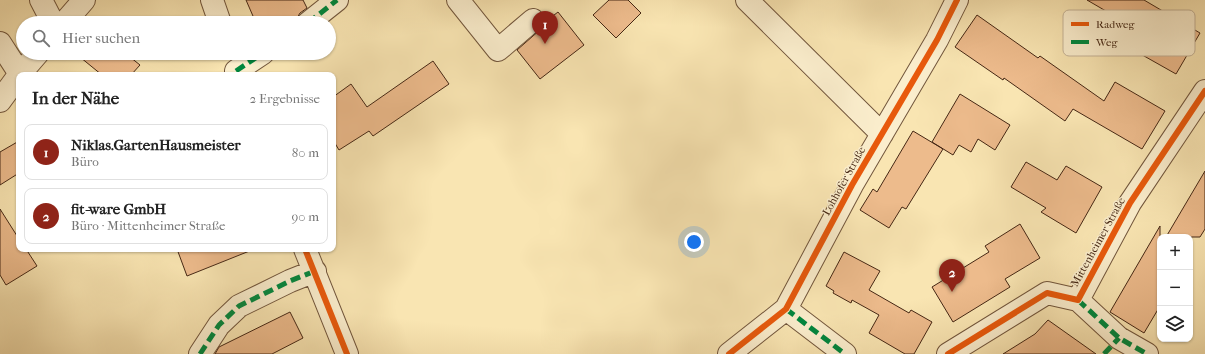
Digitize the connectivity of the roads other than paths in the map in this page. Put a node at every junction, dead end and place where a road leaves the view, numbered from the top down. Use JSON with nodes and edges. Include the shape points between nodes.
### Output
{"nodes":[{"id":1,"x":41,"y":0,"type":"edge"},
{"id":2,"x":84,"y":0,"type":"edge"},
{"id":3,"x":212,"y":0,"type":"edge"},
{"id":4,"x":337,"y":0,"type":"edge"},
{"id":5,"x":458,"y":0,"type":"edge"},
{"id":6,"x":747,"y":0,"type":"edge"},
{"id":7,"x":957,"y":0,"type":"edge"},
{"id":8,"x":49,"y":16,"type":"edge"},
{"id":9,"x":70,"y":16,"type":"edge"},
{"id":10,"x":218,"y":16,"type":"edge"},
{"id":11,"x":317,"y":16,"type":"edge"},
{"id":12,"x":534,"y":20,"type":"dead end"},
{"id":13,"x":0,"y":43,"type":"edge"},
{"id":14,"x":32,"y":60,"type":"edge"},
{"id":15,"x":247,"y":60,"type":"edge"},
{"id":16,"x":234,"y":66,"type":"edge"},
{"id":17,"x":18,"y":72,"type":"edge"},
{"id":18,"x":22,"y":72,"type":"edge"},
{"id":19,"x":16,"y":80,"type":"edge"},
{"id":20,"x":1205,"y":91,"type":"edge"},
{"id":21,"x":0,"y":101,"type":"edge"},
{"id":22,"x":882,"y":134,"type":"junction"},
{"id":23,"x":306,"y":252,"type":"edge"},
{"id":24,"x":315,"y":271,"type":"junction"},
{"id":25,"x":1078,"y":300,"type":"junction"},
{"id":26,"x":786,"y":309,"type":"junction"},
{"id":27,"x":200,"y":354,"type":"edge"},
{"id":28,"x":347,"y":354,"type":"edge"},
{"id":29,"x":729,"y":354,"type":"edge"},
{"id":30,"x":845,"y":354,"type":"edge"},
{"id":31,"x":948,"y":354,"type":"edge"},
{"id":32,"x":1147,"y":354,"type":"edge"}],
"edges":[{"from":1,"to":8,"type":"street"},
{"from":2,"to":9,"type":"street"},
{"from":3,"to":10,"type":"street"},
{"from":4,"to":11,"type":"street"},
{"from":5,"to":12,"type":"street","via":[[498,50]]},
{"from":6,"to":22,"type":"street"},
{"from":7,"to":22,"type":"street","name":"Lohhofer Straße","via":[[937,40]]},
{"from":13,"to":17,"type":"street"},
{"from":14,"to":18,"type":"street"},
{"from":15,"to":16,"type":"street"},
{"from":19,"to":21,"type":"street"},
{"from":20,"to":25,"type":"street","name":"Mittenheimer Straße","via":[[1130,203]]},
{"from":22,"to":26,"type":"street","name":"Lohhofer Straße"},
{"from":23,"to":24,"type":"street"},
{"from":24,"to":27,"type":"street","via":[[239,306],[219,325]]},
{"from":24,"to":28,"type":"street"},
{"from":25,"to":31,"type":"street","name":"Mittenheimer Straße","via":[[1047,293]]},
{"from":25,"to":32,"type":"street","via":[[1119,338]]},
{"from":26,"to":29,"type":"street","name":"Lohhofer Straße"},
{"from":26,"to":30,"type":"street"}]}
